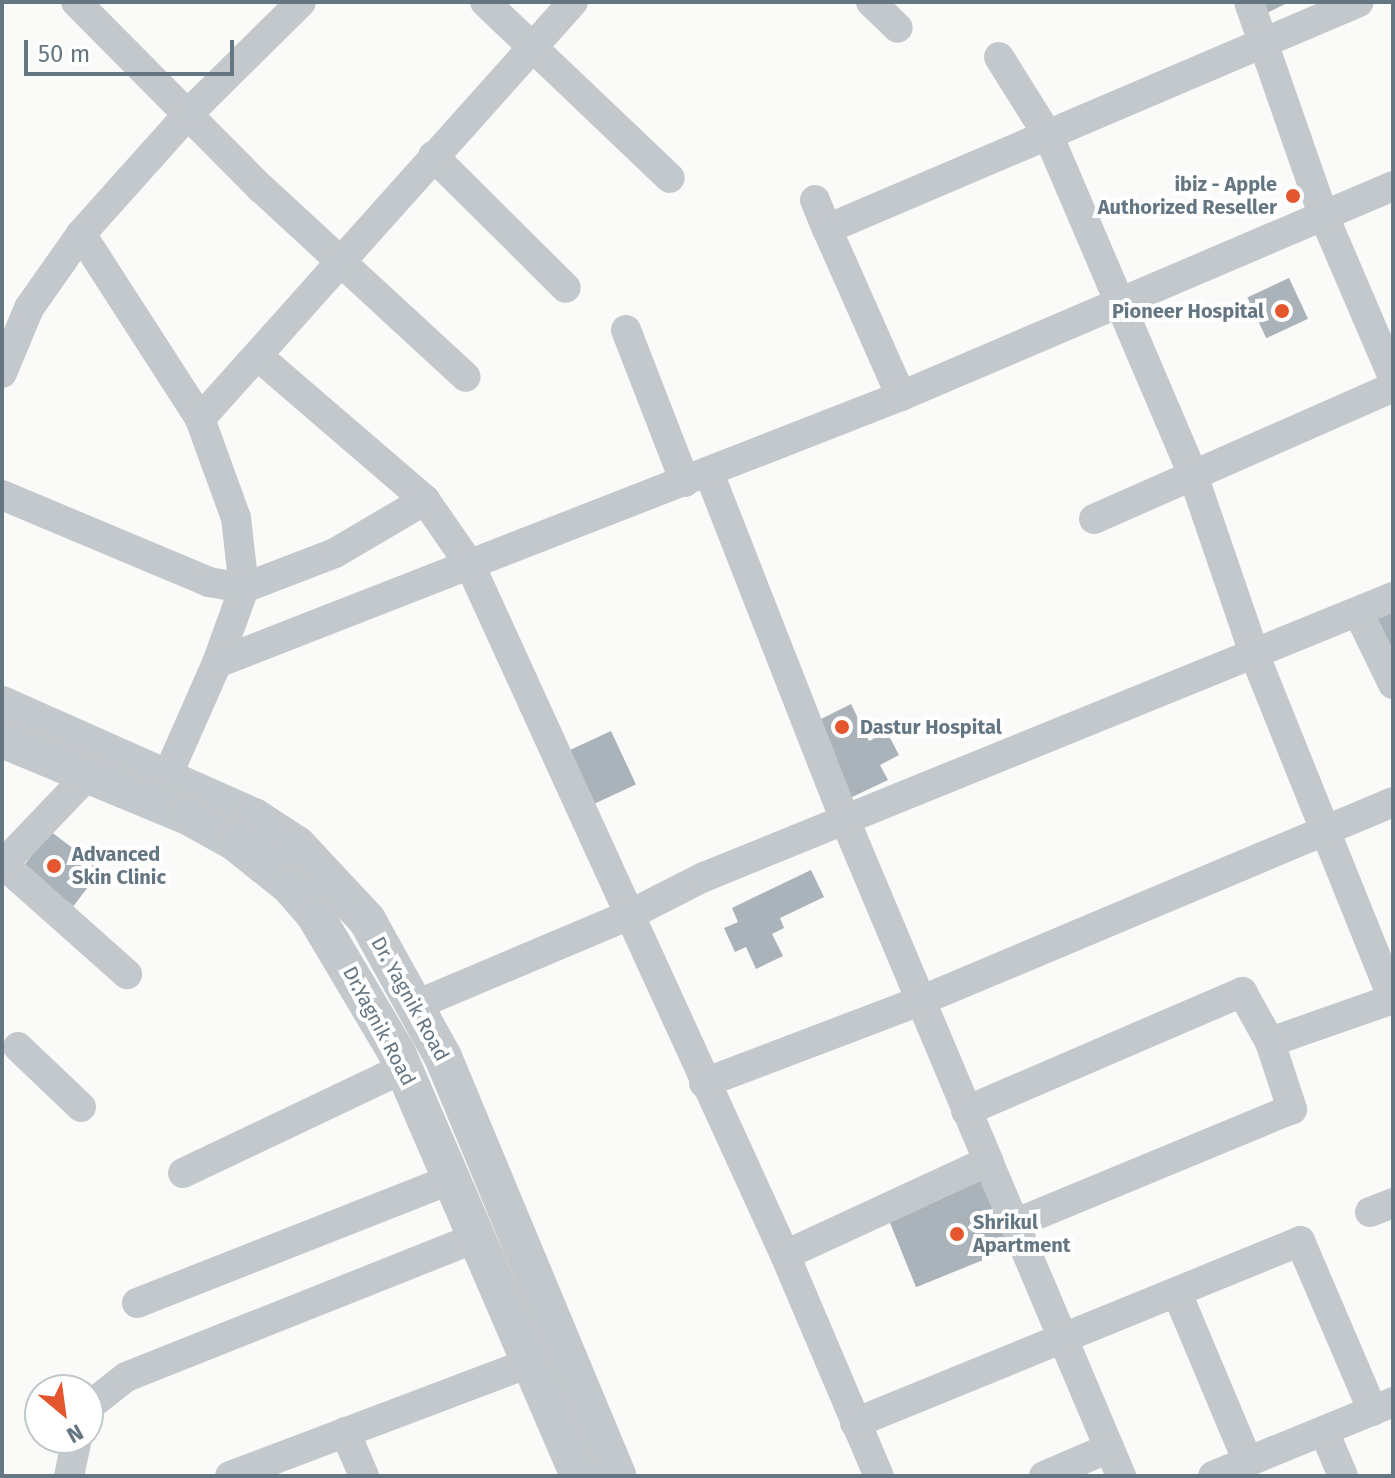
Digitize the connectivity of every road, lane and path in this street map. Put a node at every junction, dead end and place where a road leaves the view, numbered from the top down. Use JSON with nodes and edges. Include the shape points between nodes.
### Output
{"nodes":[{"id":1,"x":76,"y":2,"type":"edge"},
{"id":2,"x":301,"y":2,"type":"edge"},
{"id":3,"x":485,"y":2,"type":"edge"},
{"id":4,"x":573,"y":2,"type":"edge"},
{"id":5,"x":871,"y":2,"type":"edge"},
{"id":6,"x":1249,"y":2,"type":"edge"},
{"id":7,"x":1359,"y":2,"type":"edge"},
{"id":8,"x":898,"y":28,"type":"dead end"},
{"id":9,"x":1266,"y":41,"type":"junction"},
{"id":10,"x":532,"y":45,"type":"junction"},
{"id":11,"x":999,"y":57,"type":"dead end"},
{"id":12,"x":190,"y":112,"type":"junction"},
{"id":13,"x":1049,"y":137,"type":"junction"},
{"id":14,"x":433,"y":156,"type":"junction"},
{"id":15,"x":670,"y":178,"type":"dead end"},
{"id":16,"x":1393,"y":186,"type":"edge"},
{"id":17,"x":815,"y":200,"type":"dead end"},
{"id":18,"x":1323,"y":214,"type":"junction"},
{"id":19,"x":827,"y":229,"type":"junction"},
{"id":20,"x":81,"y":234,"type":"junction"},
{"id":21,"x":341,"y":259,"type":"junction"},
{"id":22,"x":566,"y":288,"type":"dead end"},
{"id":23,"x":1119,"y":306,"type":"junction"},
{"id":24,"x":626,"y":330,"type":"dead end"},
{"id":25,"x":259,"y":357,"type":"junction"},
{"id":26,"x":2,"y":373,"type":"edge"},
{"id":27,"x":466,"y":377,"type":"dead end"},
{"id":28,"x":1393,"y":377,"type":"edge"},
{"id":29,"x":1393,"y":387,"type":"edge"},
{"id":30,"x":901,"y":396,"type":"junction"},
{"id":31,"x":200,"y":419,"type":"junction"},
{"id":32,"x":1193,"y":475,"type":"junction"},
{"id":33,"x":697,"y":478,"type":"junction"},
{"id":34,"x":2,"y":495,"type":"edge"},
{"id":35,"x":425,"y":500,"type":"junction"},
{"id":36,"x":1094,"y":519,"type":"dead end"},
{"id":37,"x":470,"y":565,"type":"junction"},
{"id":38,"x":244,"y":588,"type":"junction"},
{"id":39,"x":1393,"y":597,"type":"edge"},
{"id":40,"x":1358,"y":612,"type":"junction"},
{"id":41,"x":1255,"y":656,"type":"junction"},
{"id":42,"x":217,"y":663,"type":"junction"},
{"id":43,"x":1393,"y":684,"type":"edge"},
{"id":44,"x":2,"y":705,"type":"edge"},
{"id":45,"x":2,"y":739,"type":"edge"},
{"id":46,"x":96,"y":760,"type":"junction"},
{"id":47,"x":162,"y":789,"type":"junction"},
{"id":48,"x":1393,"y":802,"type":"edge"},
{"id":49,"x":845,"y":820,"type":"junction"},
{"id":50,"x":1324,"y":831,"type":"junction"},
{"id":51,"x":2,"y":864,"type":"edge"},
{"id":52,"x":629,"y":915,"type":"junction"},
{"id":53,"x":127,"y":974,"type":"dead end"},
{"id":54,"x":920,"y":1001,"type":"junction"},
{"id":55,"x":416,"y":1005,"type":"junction"},
{"id":56,"x":1270,"y":1042,"type":"junction"},
{"id":57,"x":7,"y":1044,"type":"edge"},
{"id":58,"x":404,"y":1068,"type":"junction"},
{"id":59,"x":704,"y":1083,"type":"junction"},
{"id":60,"x":81,"y":1107,"type":"dead end"},
{"id":61,"x":966,"y":1111,"type":"junction"},
{"id":62,"x":988,"y":1161,"type":"junction"},
{"id":63,"x":183,"y":1173,"type":"dead end"},
{"id":64,"x":454,"y":1178,"type":"junction"},
{"id":65,"x":1014,"y":1224,"type":"junction"},
{"id":66,"x":477,"y":1237,"type":"junction"},
{"id":67,"x":785,"y":1255,"type":"junction"},
{"id":68,"x":1177,"y":1293,"type":"junction"},
{"id":69,"x":137,"y":1303,"type":"dead end"},
{"id":70,"x":1064,"y":1341,"type":"junction"},
{"id":71,"x":567,"y":1349,"type":"junction"},
{"id":72,"x":532,"y":1362,"type":"junction"},
{"id":73,"x":104,"y":1394,"type":"edge"},
{"id":74,"x":1383,"y":1406,"type":"edge"},
{"id":75,"x":855,"y":1423,"type":"junction"},
{"id":76,"x":1324,"y":1431,"type":"junction"},
{"id":77,"x":345,"y":1432,"type":"junction"},
{"id":78,"x":1109,"y":1448,"type":"junction"},
{"id":79,"x":74,"y":1454,"type":"edge"},
{"id":80,"x":1248,"y":1462,"type":"junction"},
{"id":81,"x":69,"y":1476,"type":"edge"},
{"id":82,"x":230,"y":1476,"type":"edge"},
{"id":83,"x":364,"y":1476,"type":"edge"},
{"id":84,"x":579,"y":1476,"type":"edge"},
{"id":85,"x":617,"y":1476,"type":"edge"},
{"id":86,"x":879,"y":1476,"type":"edge"},
{"id":87,"x":1044,"y":1476,"type":"edge"},
{"id":88,"x":1121,"y":1476,"type":"edge"},
{"id":89,"x":1213,"y":1476,"type":"edge"},
{"id":90,"x":1343,"y":1476,"type":"edge"}],
"edges":[{"from":1,"to":12,"type":"street"},
{"from":2,"to":12,"type":"street"},
{"from":3,"to":10,"type":"street"},
{"from":4,"to":10,"type":"street"},
{"from":5,"to":8,"type":"street"},
{"from":6,"to":9,"type":"street"},
{"from":7,"to":9,"type":"street"},
{"from":9,"to":13,"type":"street"},
{"from":9,"to":18,"type":"street"},
{"from":10,"to":14,"type":"street"},
{"from":10,"to":15,"type":"street"},
{"from":11,"to":13,"type":"street"},
{"from":12,"to":20,"type":"street"},
{"from":12,"to":21,"type":"street","via":[[262,189]]},
{"from":13,"to":19,"type":"street"},
{"from":13,"to":23,"type":"street"},
{"from":14,"to":21,"type":"street"},
{"from":14,"to":22,"type":"street"},
{"from":16,"to":18,"type":"street"},
{"from":17,"to":19,"type":"street"},
{"from":18,"to":23,"type":"street"},
{"from":18,"to":28,"type":"street"},
{"from":19,"to":30,"type":"street"},
{"from":20,"to":26,"type":"street","via":[[29,308]]},
{"from":20,"to":31,"type":"street"},
{"from":21,"to":25,"type":"street"},
{"from":21,"to":27,"type":"street"},
{"from":23,"to":30,"type":"street"},
{"from":23,"to":32,"type":"street"},
{"from":24,"to":33,"type":"street"},
{"from":25,"to":31,"type":"street"},
{"from":25,"to":35,"type":"street"},
{"from":29,"to":32,"type":"street"},
{"from":30,"to":33,"type":"street"},
{"from":31,"to":38,"type":"street","via":[[236,518]]},
{"from":32,"to":36,"type":"street"},
{"from":32,"to":41,"type":"street"},
{"from":33,"to":37,"type":"street"},
{"from":33,"to":49,"type":"street"},
{"from":34,"to":38,"type":"street","via":[[209,582]]},
{"from":35,"to":37,"type":"street"},
{"from":35,"to":38,"type":"street","via":[[348,547]]},
{"from":37,"to":42,"type":"street"},
{"from":37,"to":52,"type":"street"},
{"from":38,"to":42,"type":"street"},
{"from":39,"to":40,"type":"street"},
{"from":40,"to":41,"type":"street"},
{"from":40,"to":43,"type":"street"},
{"from":41,"to":49,"type":"street"},
{"from":41,"to":50,"type":"street"},
{"from":42,"to":47,"type":"street"},
{"from":44,"to":46,"type":"street","name":"Dr. Yagnik Road"},
{"from":45,"to":46,"type":"street"},
{"from":46,"to":47,"type":"street","name":"Dr. Yagnik Road"},
{"from":46,"to":51,"type":"street"},
{"from":47,"to":55,"type":"street","name":"Dr. Yagnik Road","via":[[254,817],[297,845],[367,920]]},
{"from":47,"to":58,"type":"street","name":"Dr.Yagnik Road","via":[[290,886],[358,982]]},
{"from":48,"to":50,"type":"street"},
{"from":49,"to":52,"type":"street","via":[[704,877]]},
{"from":49,"to":54,"type":"street"},
{"from":50,"to":54,"type":"street"},
{"from":50,"to":56,"type":"street","via":[[1393,999]]},
{"from":51,"to":53,"type":"street"},
{"from":52,"to":55,"type":"street"},
{"from":52,"to":59,"type":"street"},
{"from":54,"to":59,"type":"street"},
{"from":54,"to":61,"type":"street"},
{"from":55,"to":71,"type":"street","name":"Dr. Yagnik Road"},
{"from":56,"to":61,"type":"street","via":[[1242,992]]},
{"from":56,"to":65,"type":"street","via":[[1292,1109]]},
{"from":57,"to":60,"type":"street"},
{"from":58,"to":63,"type":"street"},
{"from":58,"to":64,"type":"street","name":"Dr.Yagnik Road"},
{"from":59,"to":67,"type":"street"},
{"from":61,"to":62,"type":"street"},
{"from":62,"to":65,"type":"street"},
{"from":62,"to":67,"type":"street"},
{"from":64,"to":66,"type":"street","name":"Dr.Yagnik Road"},
{"from":64,"to":69,"type":"street"},
{"from":65,"to":70,"type":"street"},
{"from":66,"to":72,"type":"street","name":"Dr.Yagnik Road"},
{"from":66,"to":73,"type":"street","via":[[126,1377]]},
{"from":67,"to":75,"type":"street"},
{"from":68,"to":70,"type":"street"},
{"from":68,"to":74,"type":"street","via":[[1300,1241]]},
{"from":68,"to":80,"type":"street"},
{"from":70,"to":75,"type":"street"},
{"from":70,"to":78,"type":"street"},
{"from":71,"to":72,"type":"street"},
{"from":71,"to":85,"type":"street","name":"Dr. Yagnik Road"},
{"from":72,"to":77,"type":"street"},
{"from":72,"to":84,"type":"street","name":"Dr.Yagnik Road"},
{"from":74,"to":76,"type":"street"},
{"from":75,"to":86,"type":"street"},
{"from":76,"to":80,"type":"street"},
{"from":76,"to":90,"type":"street"},
{"from":77,"to":82,"type":"street"},
{"from":77,"to":83,"type":"street"},
{"from":78,"to":87,"type":"street"},
{"from":78,"to":88,"type":"street"},
{"from":79,"to":81,"type":"street"},
{"from":80,"to":89,"type":"street"}]}
